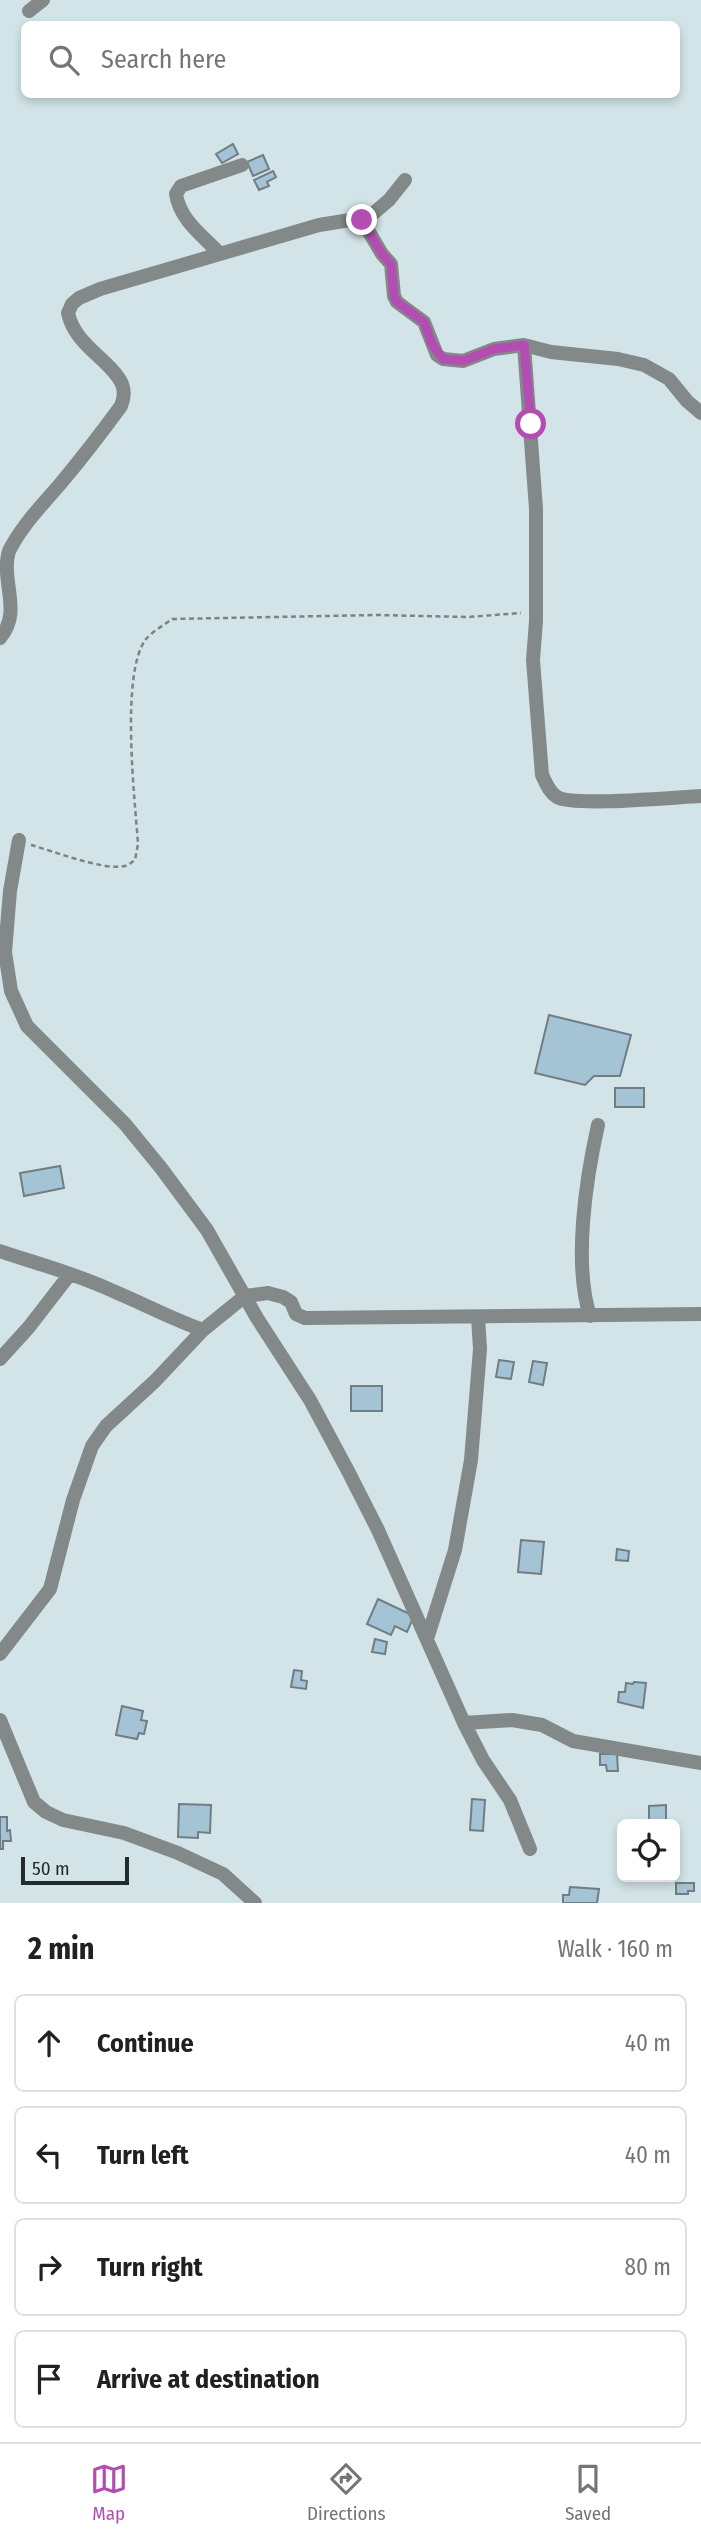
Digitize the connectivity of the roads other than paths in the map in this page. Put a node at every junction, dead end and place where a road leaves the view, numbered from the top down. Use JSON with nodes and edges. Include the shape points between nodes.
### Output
{"nodes":[{"id":1,"x":43,"y":0,"type":"edge"},
{"id":2,"x":29,"y":11,"type":"dead end"},
{"id":3,"x":242,"y":165,"type":"dead end"},
{"id":4,"x":405,"y":180,"type":"dead end"},
{"id":5,"x":362,"y":220,"type":"junction"},
{"id":6,"x":219,"y":253,"type":"junction"},
{"id":7,"x":524,"y":345,"type":"junction"},
{"id":8,"x":701,"y":413,"type":"edge"},
{"id":9,"x":0,"y":638,"type":"edge"},
{"id":10,"x":701,"y":796,"type":"edge"},
{"id":11,"x":19,"y":840,"type":"road end"},
{"id":12,"x":598,"y":1125,"type":"dead end"},
{"id":13,"x":0,"y":1251,"type":"edge"},
{"id":14,"x":70,"y":1274,"type":"junction"},
{"id":15,"x":245,"y":1296,"type":"junction"},
{"id":16,"x":701,"y":1314,"type":"edge"},
{"id":17,"x":590,"y":1316,"type":"junction"},
{"id":18,"x":478,"y":1317,"type":"junction"},
{"id":19,"x":203,"y":1330,"type":"junction"},
{"id":20,"x":0,"y":1359,"type":"edge"},
{"id":21,"x":427,"y":1639,"type":"junction"},
{"id":22,"x":0,"y":1654,"type":"edge"},
{"id":23,"x":0,"y":1720,"type":"edge"},
{"id":24,"x":464,"y":1723,"type":"junction"},
{"id":25,"x":701,"y":1763,"type":"edge"},
{"id":26,"x":530,"y":1849,"type":"dead end"},
{"id":27,"x":255,"y":1903,"type":"edge"}],
"edges":[{"from":1,"to":2,"type":"street"},
{"from":3,"to":6,"type":"street","via":[[181,186],[176,194],[180,211]]},
{"from":4,"to":5,"type":"street","via":[[389,200]]},
{"from":5,"to":6,"type":"street","via":[[319,225]]},
{"from":5,"to":7,"type":"street","via":[[391,264],[397,302],[424,322],[443,359],[463,361],[502,347]]},
{"from":6,"to":9,"type":"street","via":[[100,289],[69,308],[74,328],[118,378],[124,399],[7,553],[4,567],[10,623]]},
{"from":7,"to":8,"type":"street","via":[[644,365],[669,379]]},
{"from":7,"to":10,"type":"street","via":[[536,509],[533,660],[541,775],[559,799]]},
{"from":11,"to":15,"type":"street","via":[[5,952],[11,991],[27,1026],[125,1124],[161,1168],[207,1230]]},
{"from":12,"to":17,"type":"street","via":[[589,1162],[583,1241],[584,1298]]},
{"from":13,"to":14,"type":"street"},
{"from":14,"to":19,"type":"street"},
{"from":14,"to":20,"type":"street"},
{"from":15,"to":18,"type":"street","via":[[268,1293],[283,1297],[305,1318]]},
{"from":15,"to":19,"type":"street"},
{"from":15,"to":21,"type":"street","via":[[348,1471]]},
{"from":16,"to":17,"type":"street"},
{"from":17,"to":18,"type":"street"},
{"from":18,"to":21,"type":"street","via":[[479,1369],[471,1461],[454,1550]]},
{"from":19,"to":22,"type":"street","via":[[106,1426],[92,1446],[50,1590]]},
{"from":21,"to":24,"type":"street"},
{"from":23,"to":27,"type":"street","via":[[34,1802],[46,1812],[178,1853],[223,1874]]},
{"from":24,"to":25,"type":"street","via":[[512,1720],[542,1725],[573,1741]]},
{"from":24,"to":26,"type":"street","via":[[510,1800]]}]}
